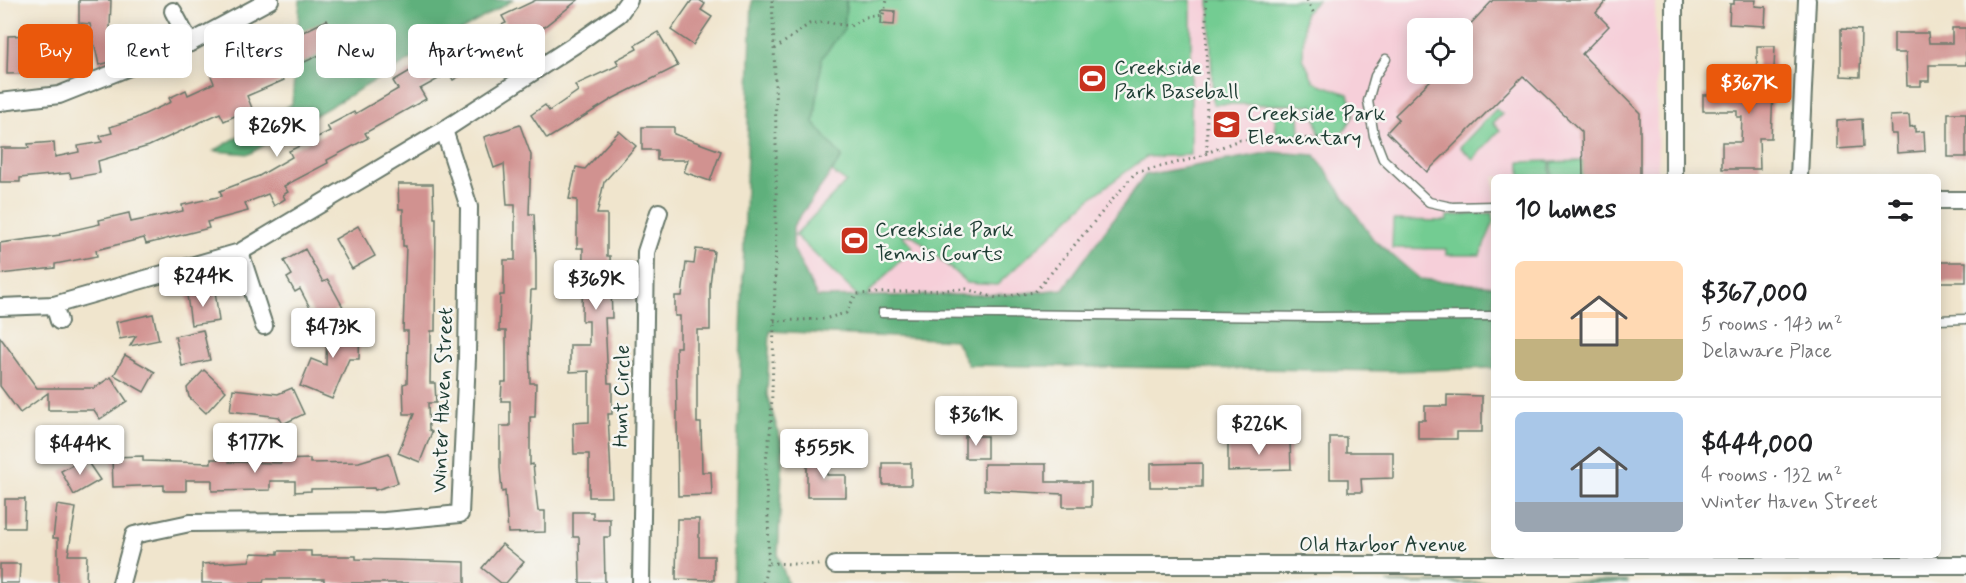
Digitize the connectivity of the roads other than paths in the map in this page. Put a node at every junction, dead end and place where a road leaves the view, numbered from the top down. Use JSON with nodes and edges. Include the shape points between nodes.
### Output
{"nodes":[{"id":1,"x":270,"y":0,"type":"edge"},
{"id":2,"x":629,"y":0,"type":"edge"},
{"id":3,"x":1674,"y":0,"type":"edge"},
{"id":4,"x":1807,"y":0,"type":"edge"},
{"id":5,"x":173,"y":11,"type":"dead end"},
{"id":6,"x":180,"y":24,"type":"edge"},
{"id":7,"x":192,"y":42,"type":"edge"},
{"id":8,"x":1386,"y":59,"type":"dead end"},
{"id":9,"x":105,"y":77,"type":"edge"},
{"id":10,"x":0,"y":102,"type":"edge"},
{"id":11,"x":444,"y":130,"type":"junction"},
{"id":12,"x":1674,"y":174,"type":"edge"},
{"id":13,"x":1798,"y":174,"type":"edge"},
{"id":14,"x":1941,"y":200,"type":"edge"},
{"id":15,"x":1966,"y":200,"type":"edge"},
{"id":16,"x":1491,"y":206,"type":"edge"},
{"id":17,"x":659,"y":212,"type":"dead end"},
{"id":18,"x":240,"y":252,"type":"junction"},
{"id":19,"x":54,"y":305,"type":"junction"},
{"id":20,"x":0,"y":307,"type":"edge"},
{"id":21,"x":882,"y":313,"type":"dead end"},
{"id":22,"x":1491,"y":316,"type":"edge"},
{"id":23,"x":1966,"y":319,"type":"edge"},
{"id":24,"x":1941,"y":320,"type":"edge"},
{"id":25,"x":59,"y":321,"type":"dead end"},
{"id":26,"x":264,"y":326,"type":"dead end"},
{"id":27,"x":1676,"y":561,"type":"edge"},
{"id":28,"x":835,"y":565,"type":"road end"},
{"id":29,"x":1966,"y":565,"type":"edge"},
{"id":30,"x":121,"y":583,"type":"edge"},
{"id":31,"x":641,"y":583,"type":"edge"}],
"edges":[{"from":1,"to":7,"type":"street"},
{"from":2,"to":11,"type":"street","via":[[619,14],[595,31]]},
{"from":3,"to":12,"type":"street"},
{"from":4,"to":13,"type":"street"},
{"from":5,"to":6,"type":"street"},
{"from":8,"to":16,"type":"lane","via":[[1375,76],[1368,101],[1383,159],[1429,202],[1452,207]]},
{"from":9,"to":10,"type":"street","via":[[60,95]]},
{"from":11,"to":18,"type":"street"},
{"from":11,"to":30,"type":"street","name":"Winter Haven Street","via":[[469,207],[460,514],[385,521],[190,523],[134,535]]},
{"from":14,"to":15,"type":"street"},
{"from":17,"to":31,"type":"street","name":"Hunt Circle","via":[[646,252]]},
{"from":18,"to":19,"type":"street"},
{"from":18,"to":26,"type":"street"},
{"from":19,"to":20,"type":"street"},
{"from":19,"to":25,"type":"street"},
{"from":21,"to":22,"type":"lane"},
{"from":23,"to":24,"type":"lane"},
{"from":27,"to":28,"type":"street","name":"Old Harbor Avenue"},
{"from":27,"to":29,"type":"street","name":"Old Harbor Avenue"}]}
